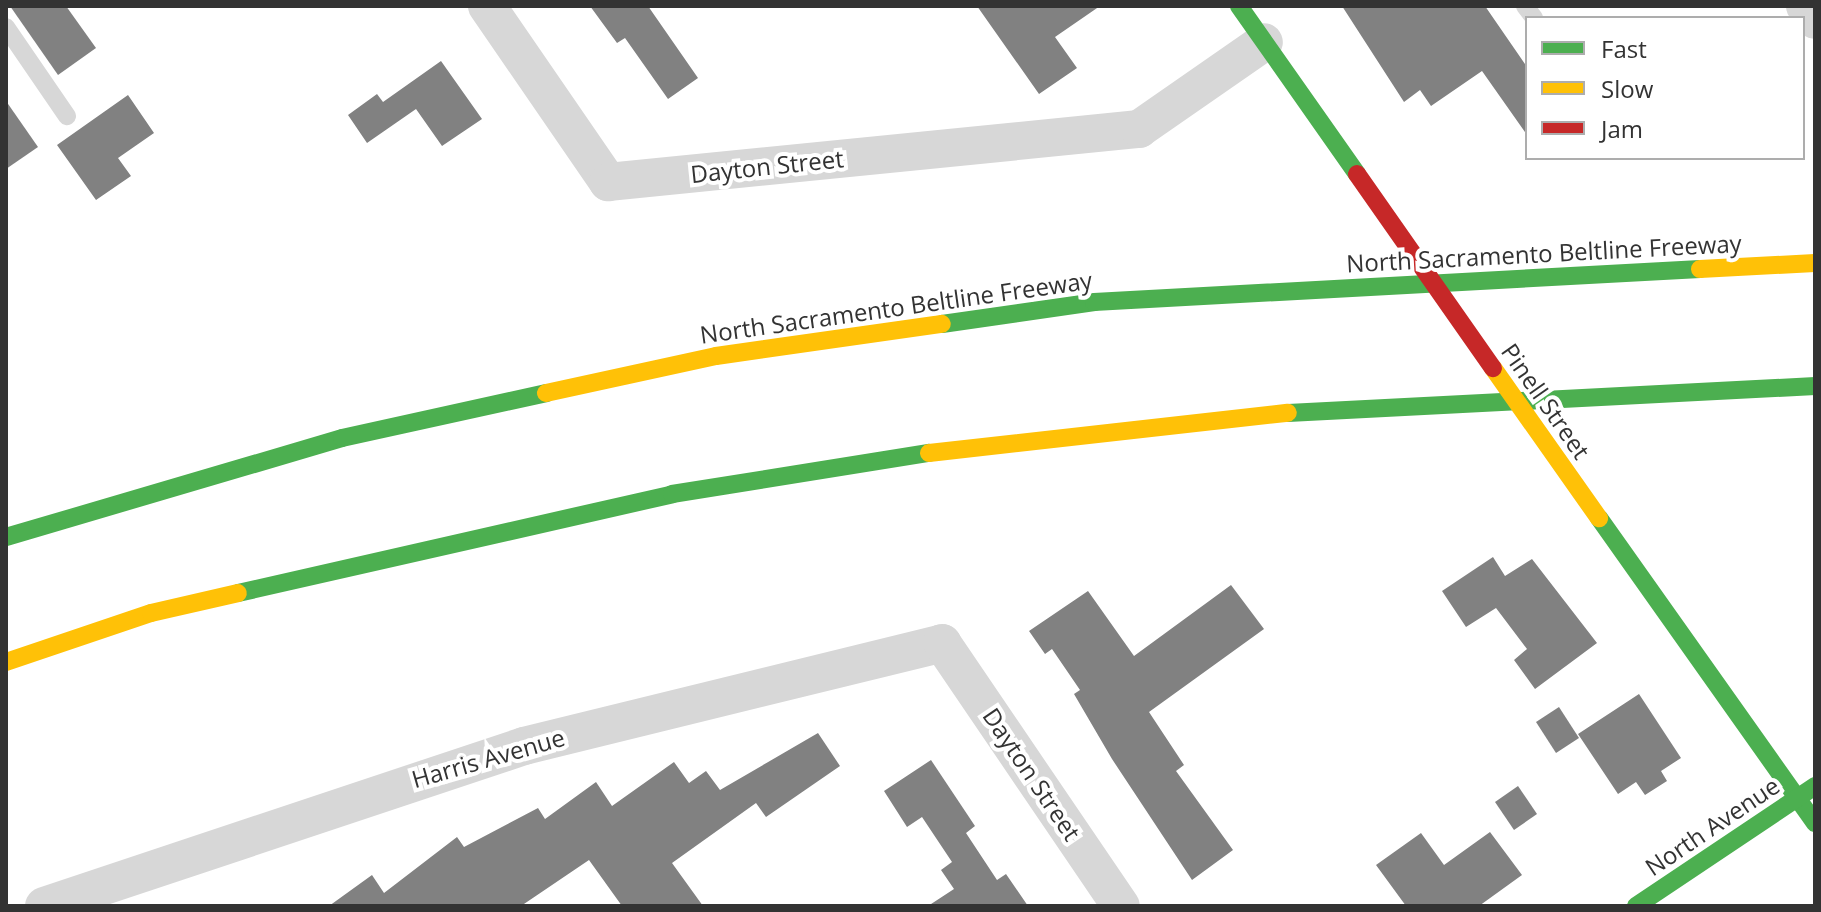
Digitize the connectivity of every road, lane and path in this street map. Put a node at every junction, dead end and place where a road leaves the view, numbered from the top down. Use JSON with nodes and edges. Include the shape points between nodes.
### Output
{"nodes":[{"id":1,"x":487,"y":6,"type":"edge"},
{"id":2,"x":1805,"y":6,"type":"edge"},
{"id":3,"x":1242,"y":7,"type":"edge"},
{"id":4,"x":1815,"y":20,"type":"edge"},
{"id":5,"x":6,"y":27,"type":"edge"},
{"id":6,"x":1264,"y":42,"type":"junction"},
{"id":7,"x":67,"y":116,"type":"dead end"},
{"id":8,"x":1815,"y":263,"type":"edge"},
{"id":9,"x":1815,"y":386,"type":"edge"},
{"id":10,"x":6,"y":537,"type":"edge"},
{"id":11,"x":942,"y":643,"type":"joint"},
{"id":12,"x":6,"y":662,"type":"edge"},
{"id":13,"x":1815,"y":786,"type":"edge"},
{"id":14,"x":1798,"y":798,"type":"junction"},
{"id":15,"x":1815,"y":823,"type":"edge"},
{"id":16,"x":44,"y":906,"type":"edge"},
{"id":17,"x":1121,"y":906,"type":"edge"},
{"id":18,"x":1636,"y":906,"type":"edge"}],
"edges":[{"from":1,"to":6,"type":"street","name":"Dayton Street","via":[[608,182],[1139,129]]},
{"from":2,"to":4,"type":"street"},
{"from":3,"to":6,"type":"main road","name":"Pinell Street"},
{"from":5,"to":7,"type":"lane"},
{"from":6,"to":14,"type":"main road","name":"Pinell Street","bridge":true},
{"from":8,"to":10,"type":"main road","name":"North Sacramento Beltline Freeway","via":[[1094,302],[716,356],[342,438]]},
{"from":9,"to":12,"type":"main road","via":[[1331,409],[984,444],[672,494],[151,613]]},
{"from":11,"to":16,"type":"street","name":"Harris Avenue","via":[[524,746]]},
{"from":11,"to":17,"type":"street","name":"Dayton Street"},
{"from":13,"to":14,"type":"main road","name":"North Avenue"},
{"from":14,"to":15,"type":"main road","name":"Pinell Street"},
{"from":14,"to":18,"type":"main road","name":"North Avenue"}]}
